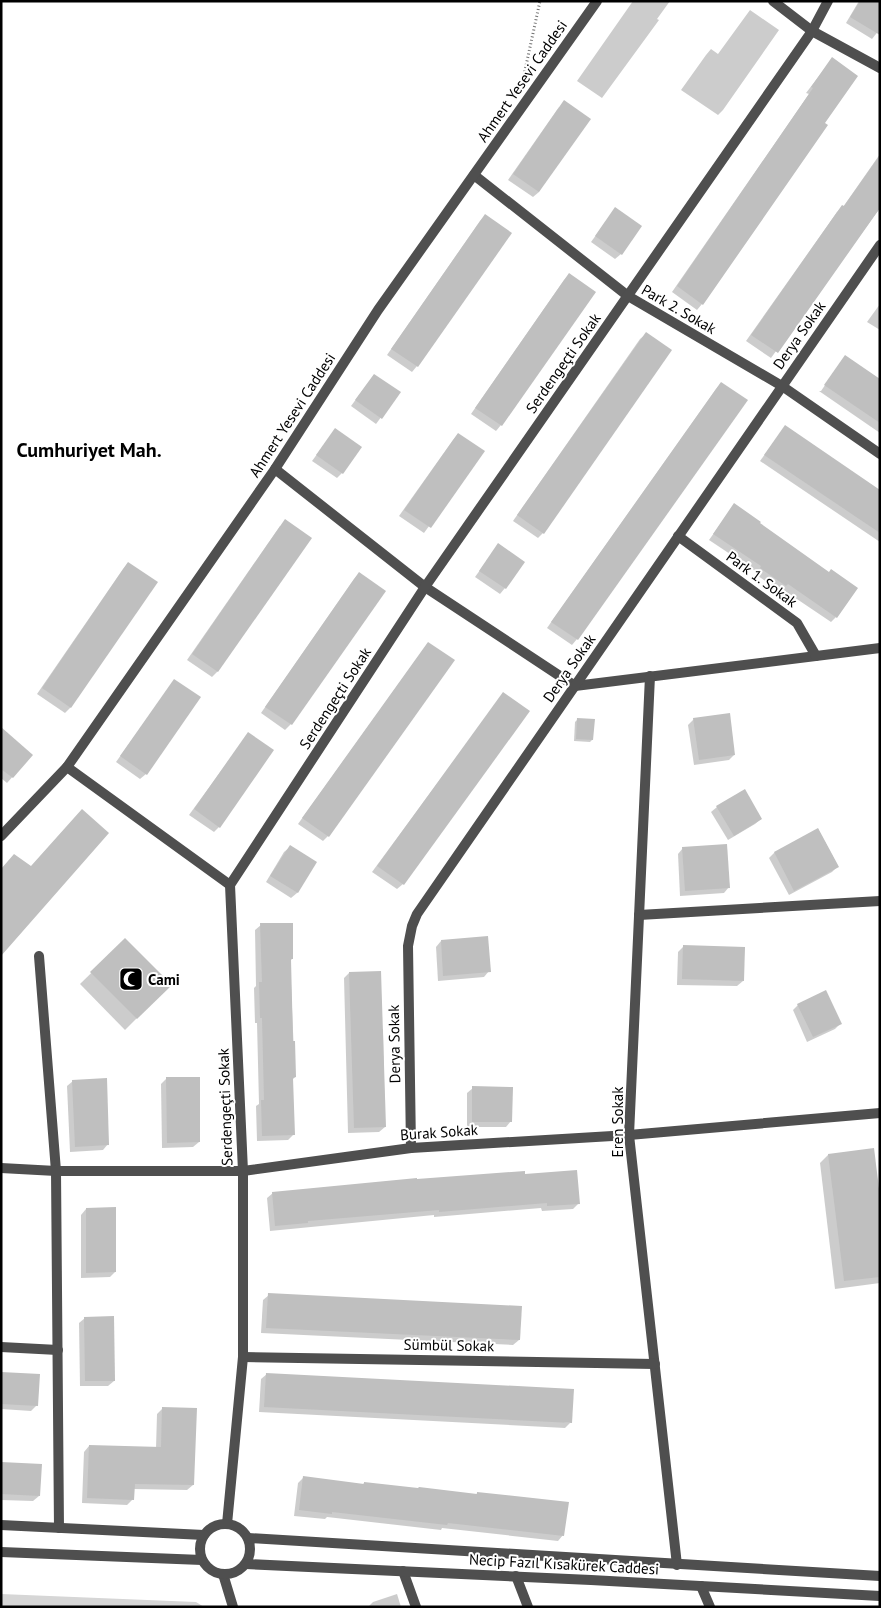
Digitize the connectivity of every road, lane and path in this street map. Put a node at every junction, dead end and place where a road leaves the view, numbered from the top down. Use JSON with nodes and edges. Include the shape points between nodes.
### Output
{"nodes":[{"id":1,"x":540,"y":1,"type":"edge"},
{"id":2,"x":597,"y":1,"type":"edge"},
{"id":3,"x":773,"y":1,"type":"edge"},
{"id":4,"x":828,"y":1,"type":"edge"},
{"id":5,"x":812,"y":30,"type":"junction"},
{"id":6,"x":880,"y":68,"type":"edge"},
{"id":7,"x":524,"y":105,"type":"junction"},
{"id":8,"x":474,"y":175,"type":"junction"},
{"id":9,"x":880,"y":245,"type":"edge"},
{"id":10,"x":628,"y":296,"type":"junction"},
{"id":11,"x":782,"y":386,"type":"junction"},
{"id":12,"x":880,"y":454,"type":"edge"},
{"id":13,"x":275,"y":469,"type":"junction"},
{"id":14,"x":678,"y":536,"type":"junction"},
{"id":15,"x":425,"y":587,"type":"junction"},
{"id":16,"x":880,"y":648,"type":"edge"},
{"id":17,"x":816,"y":656,"type":"junction"},
{"id":18,"x":650,"y":676,"type":"junction"},
{"id":19,"x":575,"y":686,"type":"junction"},
{"id":20,"x":67,"y":767,"type":"junction"},
{"id":21,"x":1,"y":836,"type":"edge"},
{"id":22,"x":230,"y":885,"type":"junction"},
{"id":23,"x":880,"y":901,"type":"edge"},
{"id":24,"x":639,"y":915,"type":"junction"},
{"id":25,"x":39,"y":956,"type":"dead end"},
{"id":26,"x":880,"y":1113,"type":"edge"},
{"id":27,"x":629,"y":1135,"type":"junction"},
{"id":28,"x":411,"y":1148,"type":"junction"},
{"id":29,"x":1,"y":1168,"type":"edge"},
{"id":30,"x":56,"y":1170,"type":"junction"},
{"id":31,"x":243,"y":1171,"type":"junction"},
{"id":32,"x":1,"y":1347,"type":"edge"},
{"id":33,"x":58,"y":1350,"type":"junction"},
{"id":34,"x":243,"y":1357,"type":"junction"},
{"id":35,"x":654,"y":1364,"type":"junction"},
{"id":36,"x":227,"y":1524,"type":"junction"},
{"id":37,"x":1,"y":1525,"type":"edge"},
{"id":38,"x":60,"y":1528,"type":"junction"},
{"id":39,"x":204,"y":1534,"type":"junction"},
{"id":40,"x":248,"y":1538,"type":"junction"},
{"id":41,"x":1,"y":1552,"type":"edge"},
{"id":42,"x":202,"y":1560,"type":"junction"},
{"id":43,"x":246,"y":1564,"type":"junction"},
{"id":44,"x":677,"y":1565,"type":"junction"},
{"id":45,"x":403,"y":1571,"type":"junction"},
{"id":46,"x":223,"y":1574,"type":"junction"},
{"id":47,"x":516,"y":1576,"type":"junction"},
{"id":48,"x":880,"y":1576,"type":"edge"},
{"id":49,"x":700,"y":1586,"type":"junction"},
{"id":50,"x":880,"y":1596,"type":"edge"},
{"id":51,"x":234,"y":1607,"type":"edge"},
{"id":52,"x":416,"y":1607,"type":"edge"},
{"id":53,"x":528,"y":1607,"type":"edge"},
{"id":54,"x":710,"y":1607,"type":"edge"}],
"edges":[{"from":1,"to":7,"type":"path","via":[[521,90]]},
{"from":2,"to":7,"type":"street","name":"Ahmert Yesevi Caddesi"},
{"from":3,"to":5,"type":"street"},
{"from":4,"to":5,"type":"street","name":"Serdengeçti Sokak"},
{"from":5,"to":6,"type":"street"},
{"from":5,"to":10,"type":"street","name":"Serdengeçti Sokak"},
{"from":7,"to":8,"type":"street","name":"Ahmert Yesevi Caddesi"},
{"from":8,"to":10,"type":"street","name":"Park 2. Sokak"},
{"from":8,"to":13,"type":"street","name":"Ahmert Yesevi Caddesi","via":[[378,310]]},
{"from":9,"to":11,"type":"street","name":"Derya Sokak"},
{"from":10,"to":11,"type":"street","name":"Park 2. Sokak"},
{"from":10,"to":15,"type":"street","name":"Serdengeçti Sokak"},
{"from":11,"to":12,"type":"street","name":"Park 2. Sokak"},
{"from":11,"to":14,"type":"street","name":"Derya Sokak"},
{"from":13,"to":15,"type":"street"},
{"from":13,"to":20,"type":"street","name":"Ahmert Yesevi Caddesi"},
{"from":14,"to":17,"type":"street","name":"Park 1. Sokak","via":[[796,623]]},
{"from":14,"to":19,"type":"street","name":"Derya Sokak"},
{"from":15,"to":19,"type":"street"},
{"from":15,"to":22,"type":"street","name":"Serdengeçti Sokak"},
{"from":16,"to":17,"type":"street"},
{"from":17,"to":18,"type":"street"},
{"from":18,"to":19,"type":"street"},
{"from":18,"to":24,"type":"street","name":"Eren Sokak"},
{"from":19,"to":28,"type":"street","name":"Derya Sokak","via":[[412,926],[408,946]]},
{"from":20,"to":21,"type":"street","name":"Ahmert Yesevi Caddesi"},
{"from":20,"to":22,"type":"street"},
{"from":22,"to":31,"type":"street","name":"Serdengeçti Sokak"},
{"from":23,"to":24,"type":"street"},
{"from":24,"to":27,"type":"street","name":"Eren Sokak"},
{"from":25,"to":30,"type":"street"},
{"from":26,"to":27,"type":"street","name":"Burak Sokak"},
{"from":27,"to":28,"type":"street","name":"Burak Sokak"},
{"from":27,"to":35,"type":"street","name":"Eren Sokak"},
{"from":28,"to":31,"type":"street","name":"Burak Sokak"},
{"from":29,"to":30,"type":"street","name":"Burak Sokak"},
{"from":30,"to":31,"type":"street","name":"Burak Sokak"},
{"from":30,"to":33,"type":"street"},
{"from":31,"to":34,"type":"street","name":"Serdengeçti Sokak"},
{"from":32,"to":33,"type":"street"},
{"from":33,"to":38,"type":"street"},
{"from":34,"to":35,"type":"street","name":"Sümbül Sokak"},
{"from":34,"to":36,"type":"street","name":"Serdengeçti Sokak"},
{"from":35,"to":44,"type":"street","name":"Eren Sokak"},
{"from":36,"to":39,"type":"street","via":[[219,1524]]},
{"from":36,"to":40,"type":"street","via":[[236,1526]]},
{"from":37,"to":38,"type":"street"},
{"from":38,"to":39,"type":"street"},
{"from":39,"to":42,"type":"street","via":[[200,1543]]},
{"from":40,"to":43,"type":"street","via":[[250,1556]]},
{"from":40,"to":44,"type":"street","name":"Necip Fazıl Kısakürek Caddesi"},
{"from":41,"to":42,"type":"street"},
{"from":42,"to":46,"type":"street","via":[[214,1572]]},
{"from":43,"to":45,"type":"street","name":"Necip Fazıl Kısakürek Caddesi"},
{"from":43,"to":46,"type":"street","via":[[232,1574]]},
{"from":44,"to":48,"type":"street","name":"Necip Fazıl Kısakürek Caddesi"},
{"from":45,"to":47,"type":"street","name":"Necip Fazıl Kısakürek Caddesi"},
{"from":45,"to":52,"type":"street"},
{"from":46,"to":51,"type":"street"},
{"from":47,"to":49,"type":"street","name":"Necip Fazıl Kısakürek Caddesi"},
{"from":47,"to":53,"type":"street"},
{"from":49,"to":50,"type":"street","name":"Necip Fazıl Kısakürek Caddesi"},
{"from":49,"to":54,"type":"street"}]}
